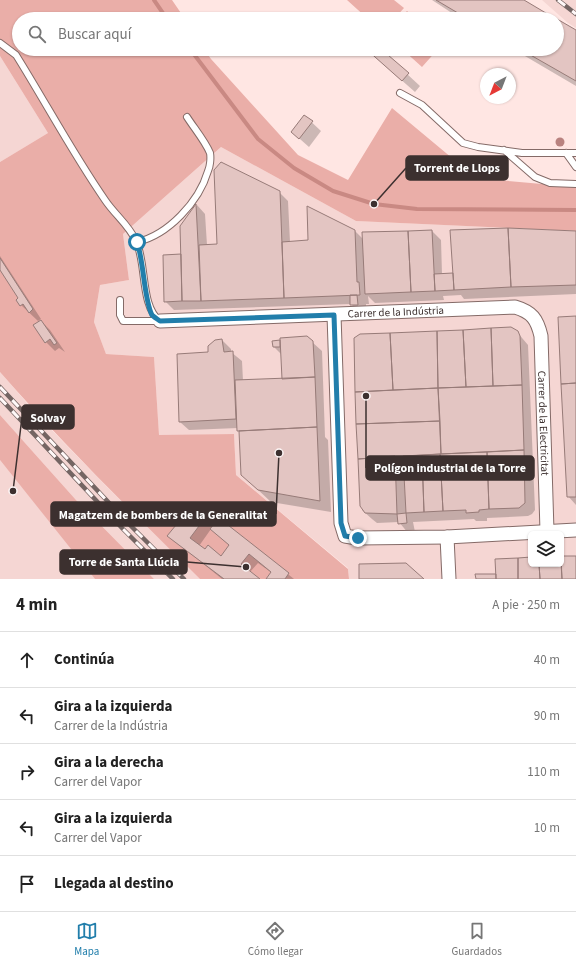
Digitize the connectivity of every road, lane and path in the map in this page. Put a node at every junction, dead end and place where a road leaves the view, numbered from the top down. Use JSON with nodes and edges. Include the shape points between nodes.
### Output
{"nodes":[{"id":1,"x":0,"y":43,"type":"edge"},
{"id":2,"x":12,"y":52,"type":"edge"},
{"id":3,"x":17,"y":56,"type":"edge"},
{"id":4,"x":400,"y":93,"type":"dead end"},
{"id":5,"x":187,"y":117,"type":"dead end"},
{"id":6,"x":503,"y":149,"type":"junction"},
{"id":7,"x":566,"y":153,"type":"junction"},
{"id":8,"x":576,"y":153,"type":"edge"},
{"id":9,"x":576,"y":167,"type":"edge"},
{"id":10,"x":576,"y":184,"type":"edge"},
{"id":11,"x":137,"y":242,"type":"junction"},
{"id":12,"x":120,"y":300,"type":"dead end"},
{"id":13,"x":334,"y":315,"type":"junction"},
{"id":14,"x":534,"y":316,"type":"joint"},
{"id":15,"x":160,"y":321,"type":"junction"},
{"id":16,"x":576,"y":530,"type":"edge"},
{"id":17,"x":547,"y":531,"type":"joint"},
{"id":18,"x":528,"y":532,"type":"edge"},
{"id":19,"x":447,"y":537,"type":"junction"},
{"id":20,"x":449,"y":579,"type":"edge"}],
"edges":[{"from":1,"to":2,"type":"lane"},
{"from":3,"to":11,"type":"lane","via":[[106,201],[130,229]]},
{"from":4,"to":6,"type":"lane","via":[[422,105],[463,143]]},
{"from":5,"to":11,"type":"lane","via":[[210,154],[210,167],[206,178],[197,197],[181,215],[151,238]]},
{"from":6,"to":7,"type":"lane","via":[[522,153]]},
{"from":6,"to":10,"type":"lane","via":[[535,177],[550,183]]},
{"from":7,"to":8,"type":"lane"},
{"from":7,"to":9,"type":"lane"},
{"from":11,"to":15,"type":"lane","via":[[150,307],[153,316]]},
{"from":12,"to":15,"type":"lane","via":[[120,315],[123,321]]},
{"from":13,"to":14,"type":"street","name":"Carrer de la Indústria","via":[[515,307]]},
{"from":13,"to":15,"type":"street","name":"Carrer de la Indústria"},
{"from":13,"to":19,"type":"street","via":[[341,523],[345,536]]},
{"from":14,"to":17,"type":"street","name":"Carrer de la Electricitat","via":[[541,336]]},
{"from":16,"to":17,"type":"street"},
{"from":18,"to":19,"type":"street"},
{"from":19,"to":20,"type":"street"}]}
